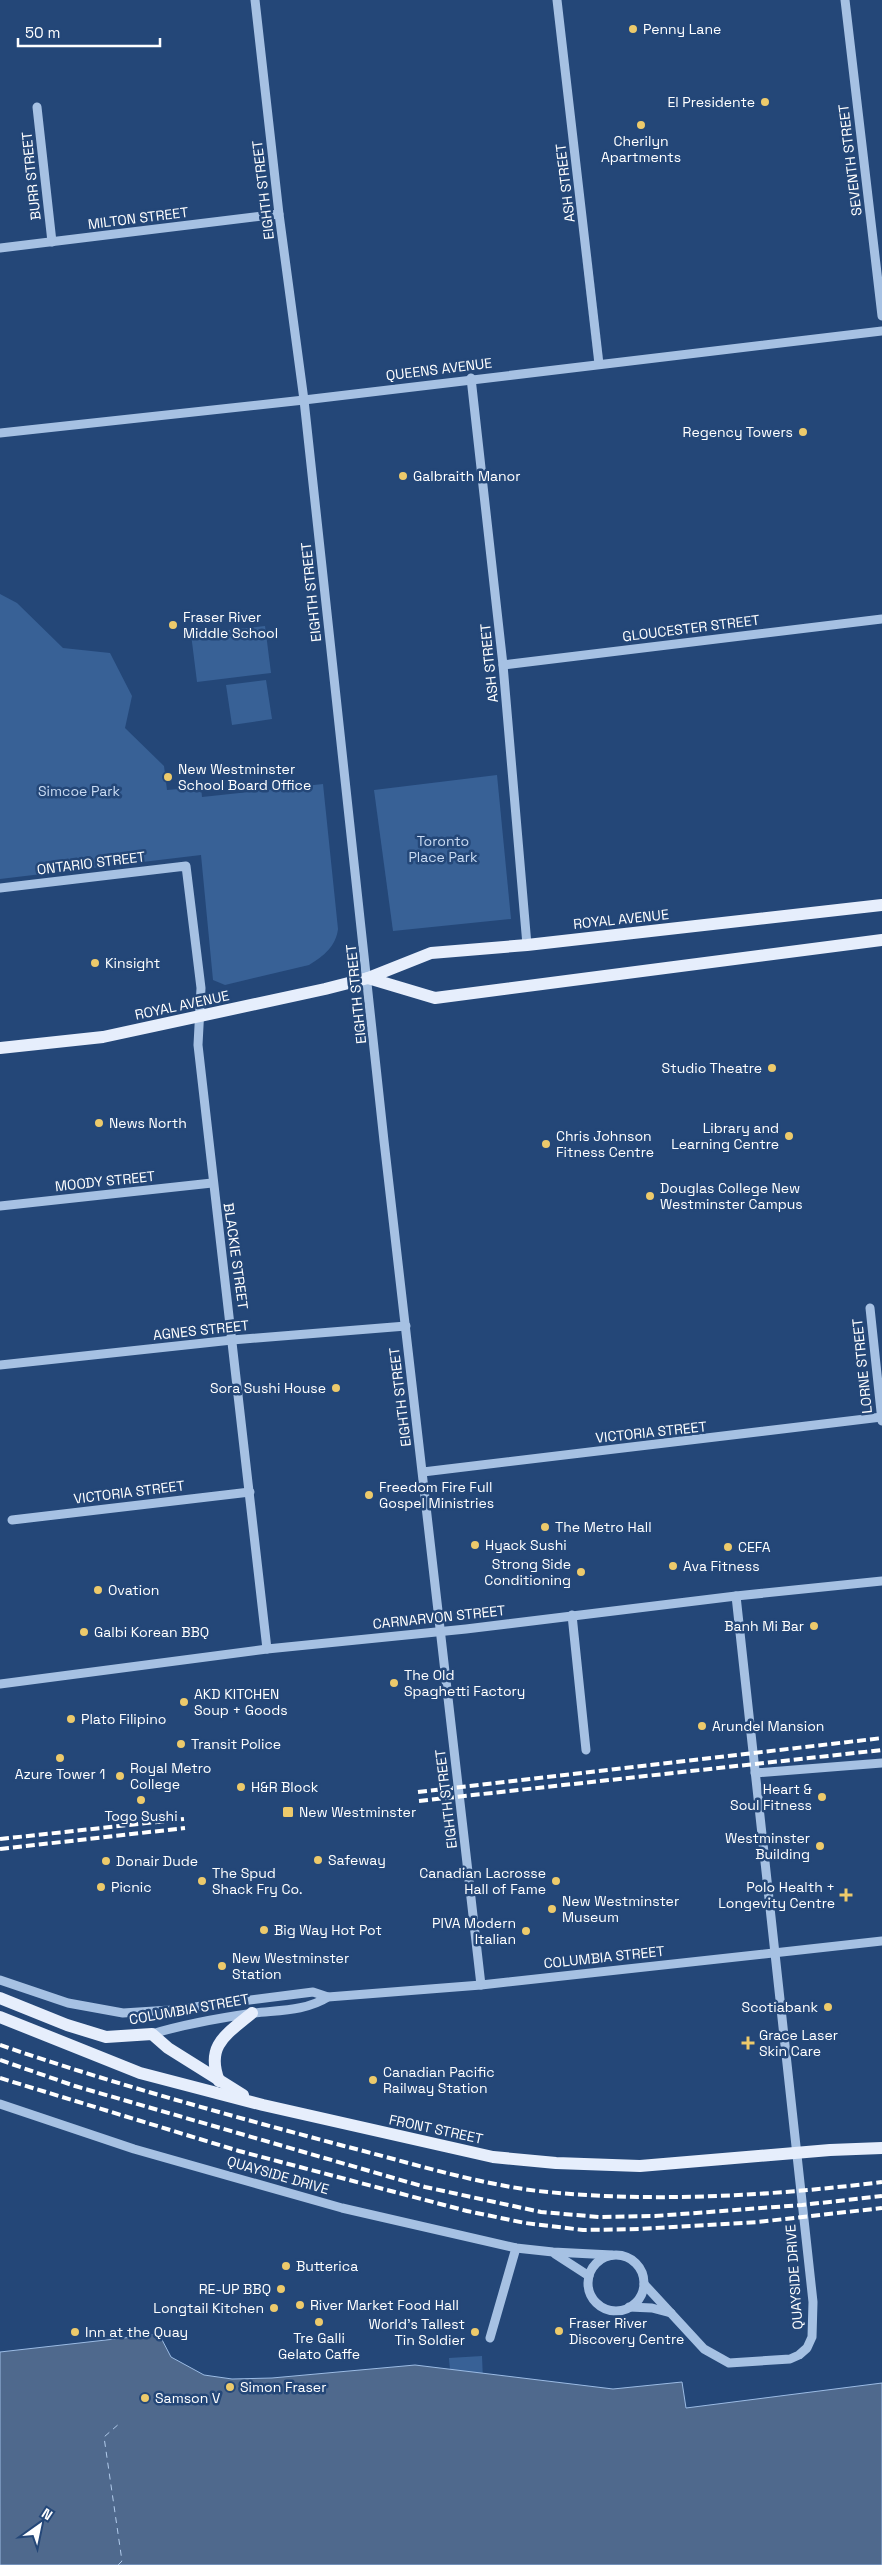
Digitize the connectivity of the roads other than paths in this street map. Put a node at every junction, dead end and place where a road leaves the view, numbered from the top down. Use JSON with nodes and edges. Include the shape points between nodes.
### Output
{"nodes":[{"id":1,"x":255,"y":0,"type":"edge"},
{"id":2,"x":557,"y":0,"type":"edge"},
{"id":3,"x":845,"y":0,"type":"edge"},
{"id":4,"x":37,"y":107,"type":"dead end"},
{"id":5,"x":280,"y":214,"type":"junction"},
{"id":6,"x":52,"y":242,"type":"junction"},
{"id":7,"x":0,"y":248,"type":"edge"},
{"id":8,"x":882,"y":316,"type":"edge"},
{"id":9,"x":882,"y":331,"type":"edge"},
{"id":10,"x":599,"y":364,"type":"junction"},
{"id":11,"x":471,"y":378,"type":"junction"},
{"id":12,"x":304,"y":400,"type":"junction"},
{"id":13,"x":0,"y":433,"type":"edge"},
{"id":14,"x":882,"y":619,"type":"edge"},
{"id":15,"x":503,"y":665,"type":"junction"},
{"id":16,"x":186,"y":866,"type":"joint"},
{"id":17,"x":0,"y":888,"type":"edge"},
{"id":18,"x":882,"y":905,"type":"edge"},
{"id":19,"x":882,"y":940,"type":"edge"},
{"id":20,"x":527,"y":945,"type":"junction"},
{"id":21,"x":368,"y":978,"type":"junction"},
{"id":22,"x":198,"y":1016,"type":"junction"},
{"id":23,"x":0,"y":1048,"type":"edge"},
{"id":24,"x":212,"y":1183,"type":"junction"},
{"id":25,"x":0,"y":1206,"type":"edge"},
{"id":26,"x":870,"y":1308,"type":"dead end"},
{"id":27,"x":406,"y":1326,"type":"junction"},
{"id":28,"x":232,"y":1340,"type":"junction"},
{"id":29,"x":0,"y":1365,"type":"edge"},
{"id":30,"x":882,"y":1419,"type":"edge"},
{"id":31,"x":423,"y":1472,"type":"junction"},
{"id":32,"x":250,"y":1492,"type":"junction"},
{"id":33,"x":12,"y":1520,"type":"dead end"},
{"id":34,"x":882,"y":1581,"type":"edge"},
{"id":35,"x":736,"y":1596,"type":"junction"},
{"id":36,"x":572,"y":1615,"type":"junction"},
{"id":37,"x":440,"y":1631,"type":"junction"},
{"id":38,"x":267,"y":1649,"type":"junction"},
{"id":39,"x":0,"y":1684,"type":"edge"},
{"id":40,"x":586,"y":1750,"type":"dead end"},
{"id":41,"x":882,"y":1763,"type":"edge"},
{"id":42,"x":755,"y":1773,"type":"junction"},
{"id":43,"x":882,"y":1941,"type":"edge"},
{"id":44,"x":775,"y":1953,"type":"junction"},
{"id":45,"x":0,"y":1980,"type":"edge"},
{"id":46,"x":481,"y":1985,"type":"junction"},
{"id":47,"x":328,"y":1997,"type":"junction"},
{"id":48,"x":0,"y":1998,"type":"edge"},
{"id":49,"x":0,"y":2011,"type":"edge"},
{"id":50,"x":32,"y":2012,"type":"junction"},
{"id":51,"x":252,"y":2013,"type":"junction"},
{"id":52,"x":0,"y":2017,"type":"edge"},
{"id":53,"x":152,"y":2034,"type":"junction"},
{"id":54,"x":219,"y":2081,"type":"junction"},
{"id":55,"x":0,"y":2104,"type":"edge"},
{"id":56,"x":263,"y":2105,"type":"junction"},
{"id":57,"x":882,"y":2148,"type":"edge"},
{"id":58,"x":796,"y":2154,"type":"junction"},
{"id":59,"x":516,"y":2248,"type":"junction"},
{"id":60,"x":553,"y":2252,"type":"junction"},
{"id":61,"x":612,"y":2255,"type":"junction"},
{"id":62,"x":589,"y":2276,"type":"junction"},
{"id":63,"x":644,"y":2284,"type":"junction"},
{"id":64,"x":629,"y":2307,"type":"junction"},
{"id":65,"x":671,"y":2313,"type":"junction"},
{"id":66,"x":490,"y":2338,"type":"dead end"}],
"edges":[{"from":1,"to":5,"type":"street","name":"EIGHTH STREET"},
{"from":2,"to":10,"type":"street","name":"ASH STREET"},
{"from":3,"to":8,"type":"street","name":"SEVENTH STREET"},
{"from":4,"to":6,"type":"street","name":"BURR STREET"},
{"from":5,"to":6,"type":"street","name":"MILTON STREET"},
{"from":5,"to":12,"type":"street","name":"EIGHTH STREET"},
{"from":6,"to":7,"type":"street","name":"MILTON STREET"},
{"from":9,"to":10,"type":"street","name":"QUEENS AVENUE"},
{"from":10,"to":11,"type":"street","name":"QUEENS AVENUE"},
{"from":11,"to":12,"type":"street","name":"QUEENS AVENUE"},
{"from":11,"to":15,"type":"street","name":"ASH STREET"},
{"from":12,"to":13,"type":"street","name":"QUEENS AVENUE"},
{"from":12,"to":21,"type":"street","name":"EIGHTH STREET"},
{"from":14,"to":15,"type":"street","name":"GLOUCESTER STREET"},
{"from":15,"to":20,"type":"street","name":"ASH STREET"},
{"from":16,"to":17,"type":"street","name":"ONTARIO STREET"},
{"from":16,"to":22,"type":"street","name":"BLACKIE STREET","via":[[200,988]]},
{"from":18,"to":20,"type":"main road","name":"ROYAL AVENUE"},
{"from":19,"to":21,"type":"main road","name":"ROYAL AVENUE","via":[[434,998]]},
{"from":20,"to":21,"type":"main road","name":"ROYAL AVENUE","via":[[430,953]]},
{"from":21,"to":22,"type":"main road","name":"ROYAL AVENUE"},
{"from":21,"to":27,"type":"street","name":"EIGHTH STREET"},
{"from":22,"to":23,"type":"main road","name":"ROYAL AVENUE","via":[[103,1037]]},
{"from":22,"to":24,"type":"street","name":"BLACKIE STREET"},
{"from":24,"to":25,"type":"street","name":"MOODY STREET"},
{"from":24,"to":28,"type":"street","name":"BLACKIE STREET"},
{"from":26,"to":30,"type":"street","name":"LORNE STREET"},
{"from":27,"to":28,"type":"street","name":"AGNES STREET"},
{"from":27,"to":31,"type":"street","name":"EIGHTH STREET"},
{"from":28,"to":29,"type":"street","name":"AGNES STREET"},
{"from":28,"to":32,"type":"street","name":"BLACKIE STREET"},
{"from":30,"to":31,"type":"street","name":"VICTORIA STREET"},
{"from":31,"to":37,"type":"street","name":"EIGHTH STREET"},
{"from":32,"to":33,"type":"street","name":"VICTORIA STREET"},
{"from":32,"to":38,"type":"street","name":"BLACKIE STREET"},
{"from":34,"to":35,"type":"street","name":"CARNARVON STREET"},
{"from":35,"to":36,"type":"street","name":"CARNARVON STREET"},
{"from":35,"to":42,"type":"street","name":"QUAYSIDE DRIVE"},
{"from":36,"to":37,"type":"street","name":"CARNARVON STREET"},
{"from":36,"to":40,"type":"street"},
{"from":37,"to":38,"type":"street","name":"CARNARVON STREET"},
{"from":37,"to":46,"type":"street","name":"EIGHTH STREET"},
{"from":38,"to":39,"type":"street","name":"CARNARVON STREET"},
{"from":41,"to":42,"type":"street"},
{"from":42,"to":44,"type":"street","name":"QUAYSIDE DRIVE"},
{"from":43,"to":44,"type":"street","name":"COLUMBIA STREET"},
{"from":44,"to":46,"type":"street","name":"COLUMBIA STREET"},
{"from":44,"to":58,"type":"street","name":"QUAYSIDE DRIVE"},
{"from":45,"to":47,"type":"street","name":"COLUMBIA STREET","via":[[68,2003],[123,2013],[313,1992]]},
{"from":46,"to":47,"type":"street","name":"COLUMBIA STREET"},
{"from":47,"to":51,"type":"street","name":"COLUMBIA STREET","via":[[315,2005]]},
{"from":48,"to":50,"type":"main road","name":"COLUMBIA STREET"},
{"from":49,"to":50,"type":"main road"},
{"from":50,"to":53,"type":"main road","name":"COLUMBIA STREET","via":[[106,2037]]},
{"from":51,"to":53,"type":"street","name":"COLUMBIA STREET"},
{"from":51,"to":54,"type":"main road","via":[[224,2035],[217,2045],[213,2059]]},
{"from":52,"to":56,"type":"main road","name":"FRONT STREET","via":[[140,2073]]},
{"from":53,"to":54,"type":"main road"},
{"from":54,"to":56,"type":"main road"},
{"from":55,"to":59,"type":"street","name":"QUAYSIDE DRIVE","via":[[134,2149],[342,2208]]},
{"from":56,"to":58,"type":"main road","name":"FRONT STREET","via":[[493,2157],[556,2163],[640,2166]]},
{"from":57,"to":58,"type":"main road","name":"FRONT STREET"},
{"from":58,"to":65,"type":"street","name":"QUAYSIDE DRIVE","via":[[814,2328],[807,2348],[790,2359],[728,2363],[704,2349]]},
{"from":59,"to":60,"type":"street","name":"QUAYSIDE DRIVE"},
{"from":59,"to":66,"type":"street"},
{"from":60,"to":61,"type":"street","name":"QUAYSIDE DRIVE"},
{"from":60,"to":62,"type":"street","name":"QUAYSIDE DRIVE"},
{"from":61,"to":62,"type":"street","via":[[597,2262]]},
{"from":61,"to":63,"type":"street","via":[[633,2261],[641,2271]]},
{"from":62,"to":64,"type":"street","via":[[590,2293],[602,2307],[611,2311]]},
{"from":63,"to":64,"type":"street","via":[[640,2297]]},
{"from":63,"to":65,"type":"street","name":"QUAYSIDE DRIVE"},
{"from":64,"to":65,"type":"street"}]}
